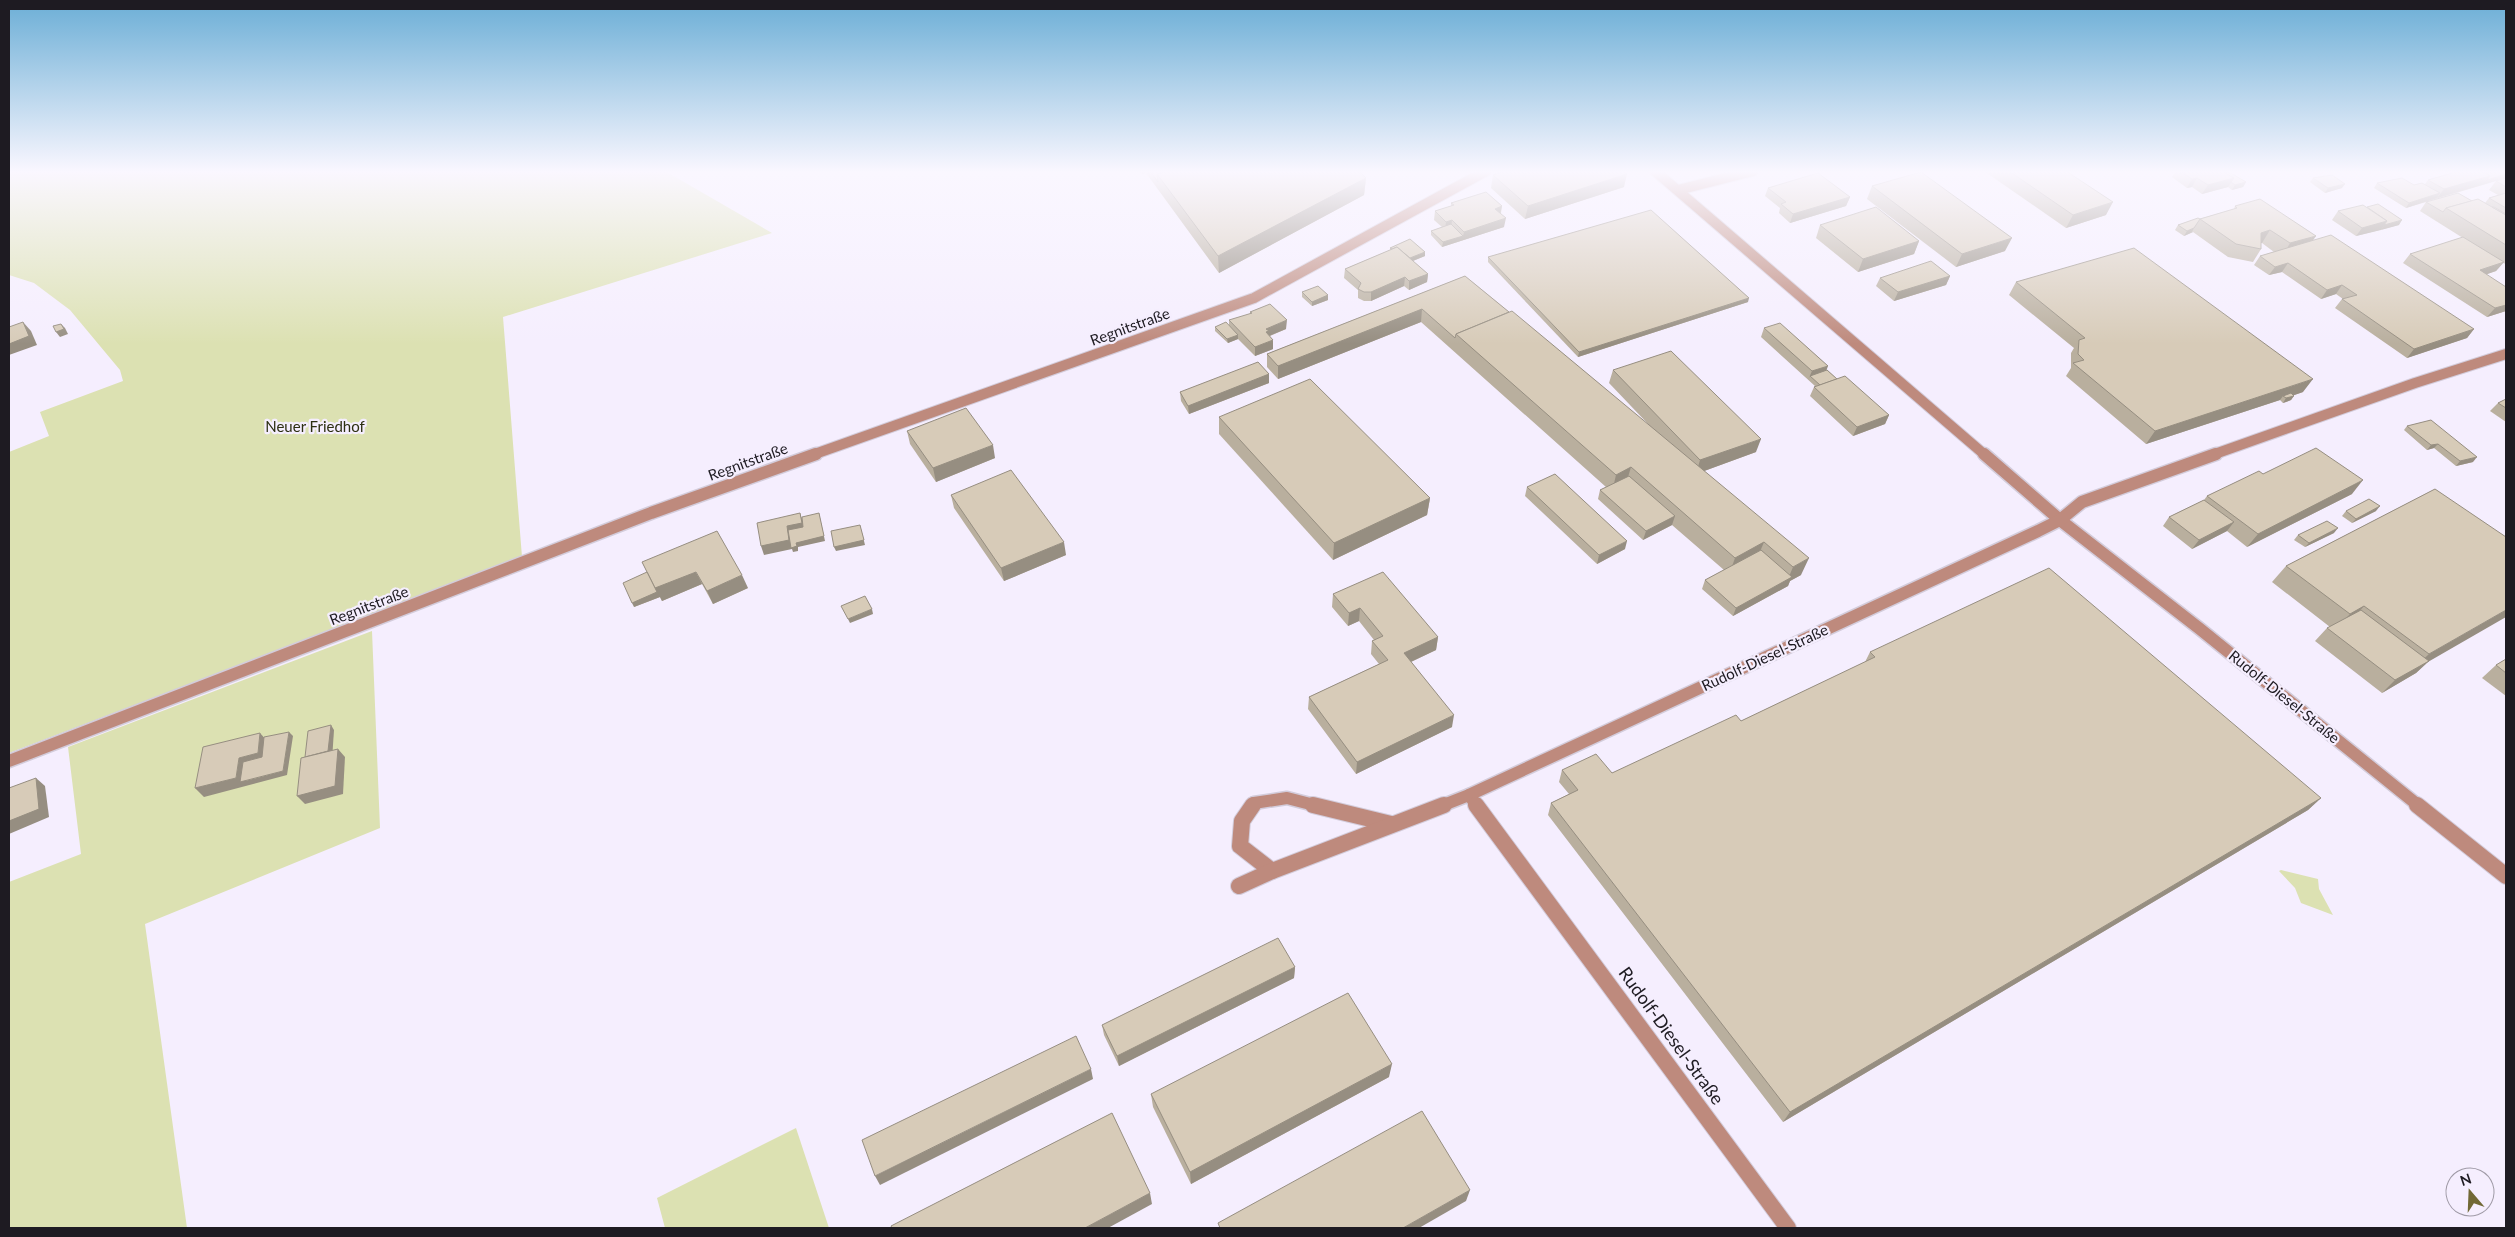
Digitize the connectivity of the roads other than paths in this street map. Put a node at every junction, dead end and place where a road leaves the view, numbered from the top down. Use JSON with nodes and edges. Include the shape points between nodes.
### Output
{"nodes":[{"id":1,"x":1381,"y":229,"type":"edge"},
{"id":2,"x":1723,"y":229,"type":"edge"},
{"id":3,"x":2506,"y":354,"type":"edge"},
{"id":4,"x":2060,"y":520,"type":"junction"},
{"id":5,"x":9,"y":761,"type":"edge"},
{"id":6,"x":1469,"y":795,"type":"junction"},
{"id":7,"x":1392,"y":824,"type":"junction"},
{"id":8,"x":1272,"y":871,"type":"junction"},
{"id":9,"x":2506,"y":876,"type":"edge"},
{"id":10,"x":1239,"y":886,"type":"dead end"},
{"id":11,"x":1788,"y":1228,"type":"edge"}],
"edges":[{"from":1,"to":5,"type":"street","name":"Regnitstraße","via":[[1254,298],[650,513]]},
{"from":2,"to":4,"type":"street","name":"Rudolf-Diesel-Straße"},
{"from":3,"to":4,"type":"street","name":"Rudolf-Diesel-Straße","via":[[2415,383],[2082,502]]},
{"from":4,"to":6,"type":"street","name":"Rudolf-Diesel-Straße"},
{"from":4,"to":9,"type":"street","name":"Rudolf-Diesel-Straße"},
{"from":6,"to":7,"type":"street","name":"Rudolf-Diesel-Straße"},
{"from":6,"to":11,"type":"street","name":"Rudolf-Diesel-Straße"},
{"from":7,"to":8,"type":"street","name":"Rudolf-Diesel-Straße"},
{"from":7,"to":8,"type":"street","via":[[1287,798],[1254,803],[1242,820],[1240,846]]},
{"from":8,"to":10,"type":"street","name":"Rudolf-Diesel-Straße"}]}
